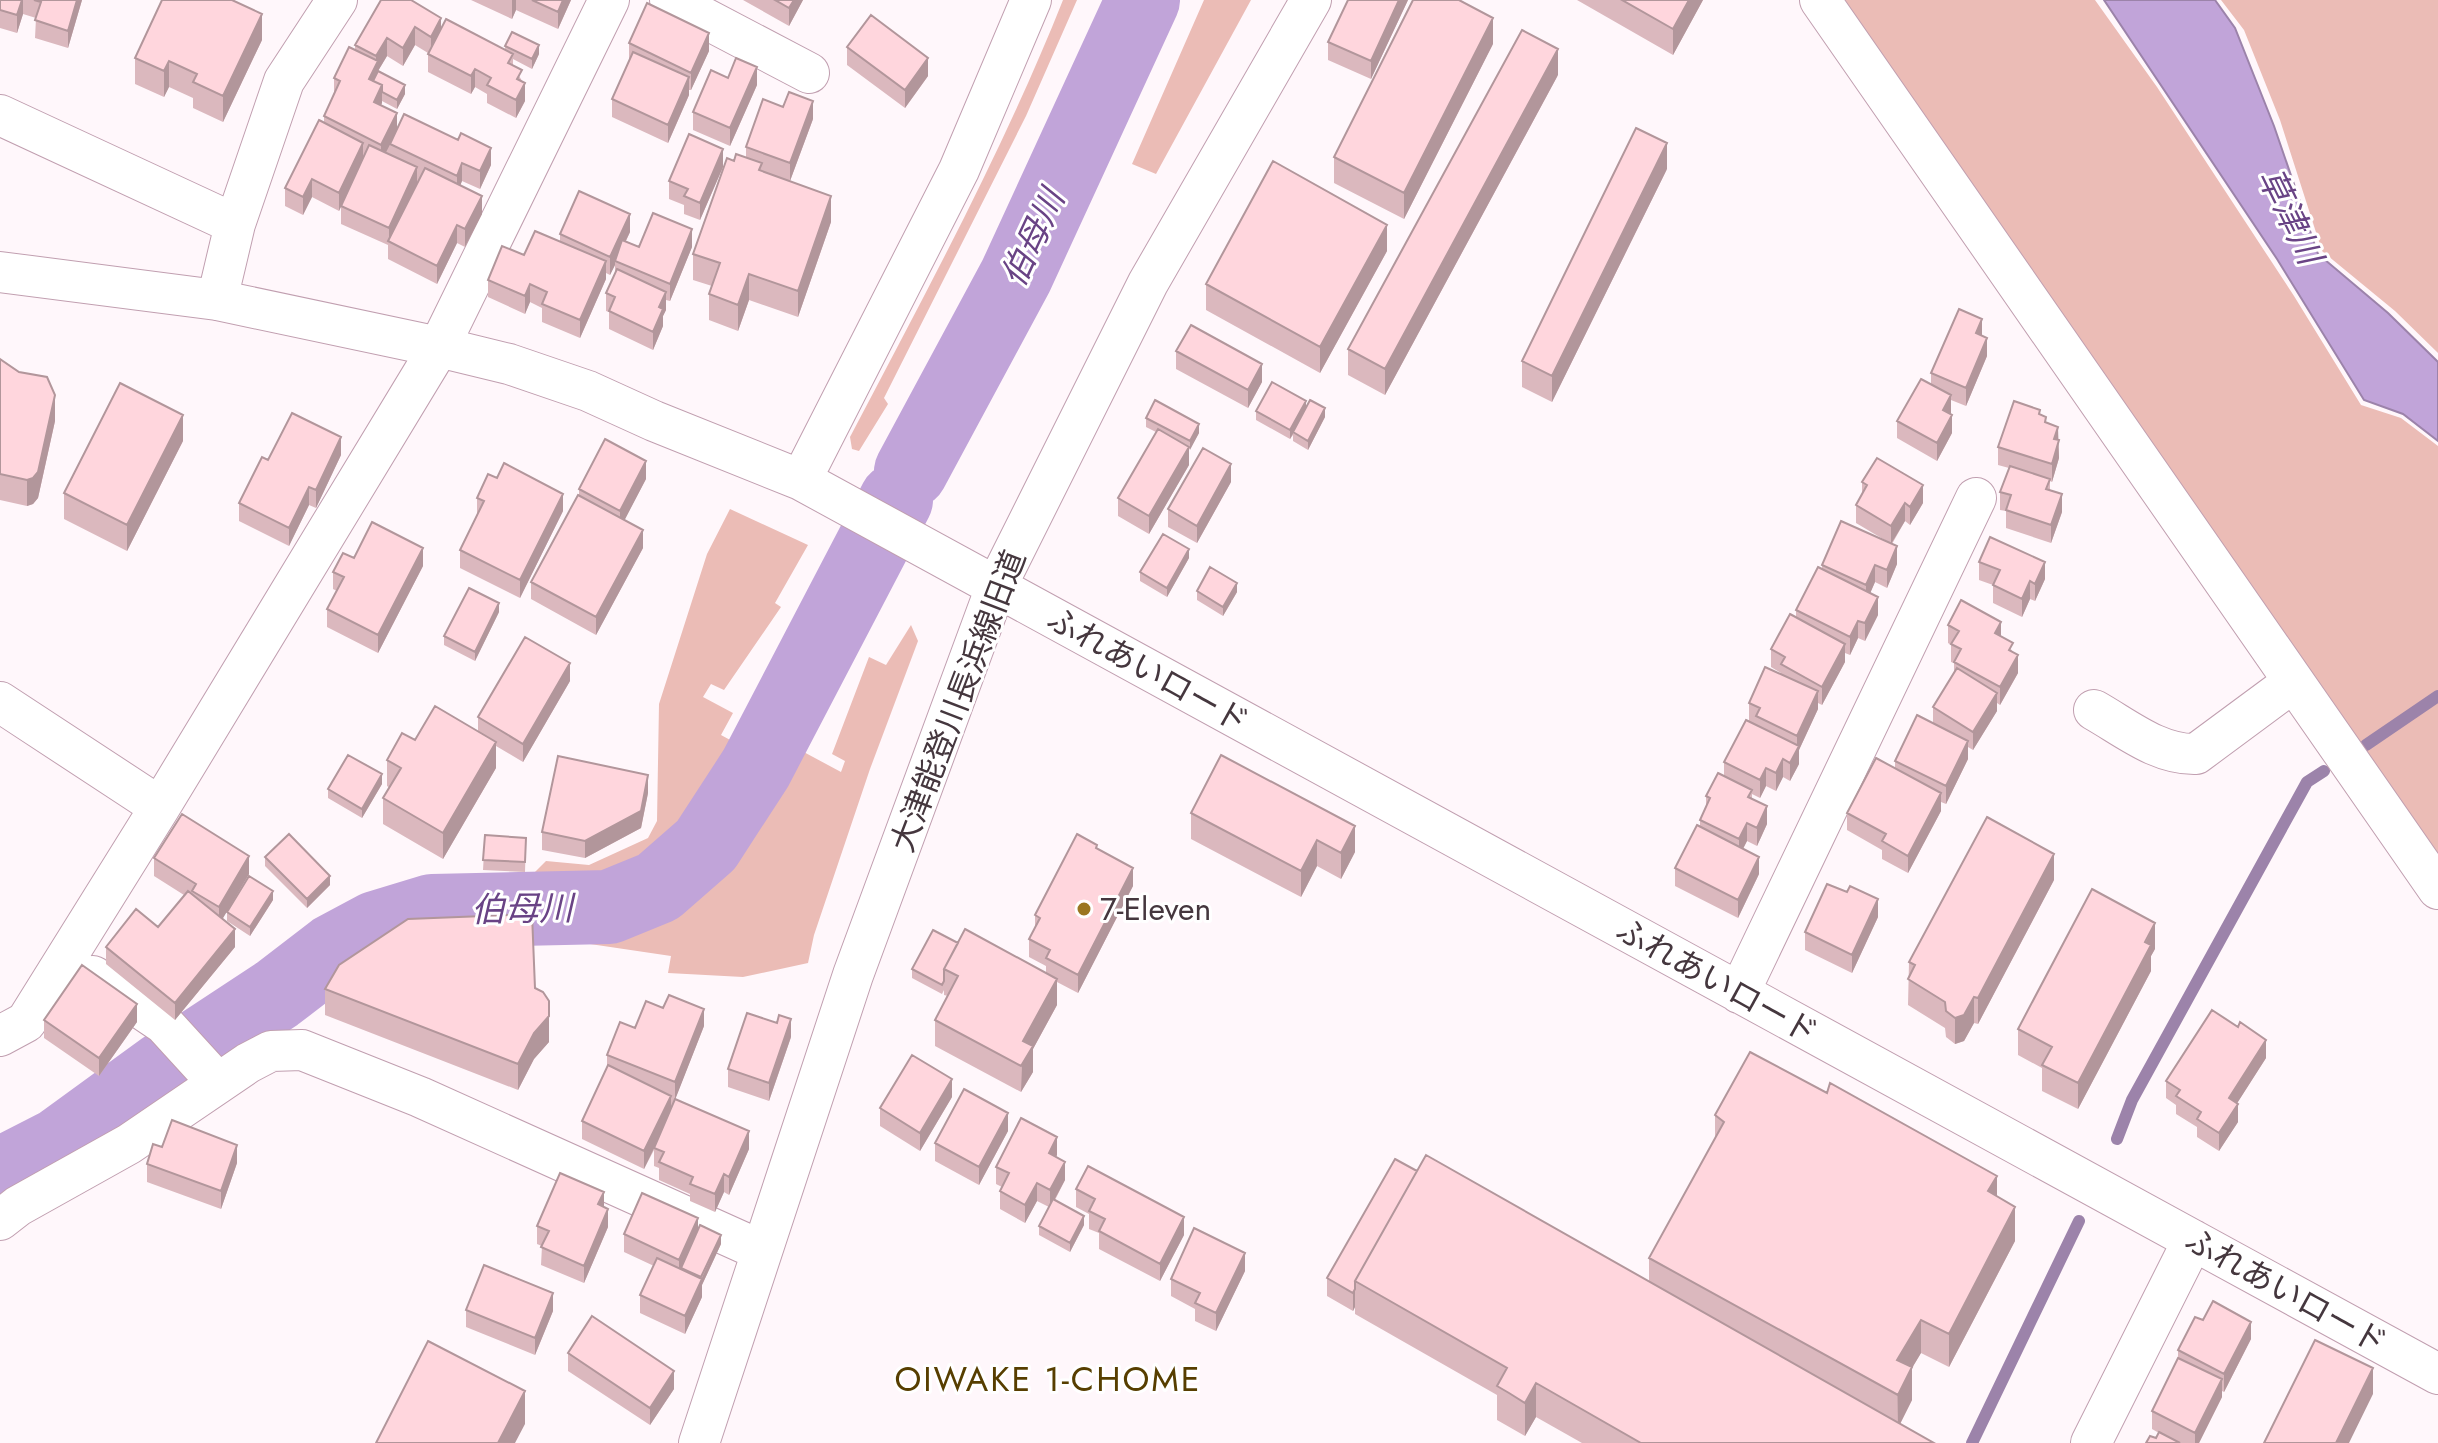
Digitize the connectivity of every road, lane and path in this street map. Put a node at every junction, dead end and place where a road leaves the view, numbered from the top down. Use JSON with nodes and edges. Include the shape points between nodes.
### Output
{"nodes":[{"id":1,"x":337,"y":0,"type":"edge"},
{"id":2,"x":609,"y":0,"type":"edge"},
{"id":3,"x":670,"y":0,"type":"edge"},
{"id":4,"x":1031,"y":0,"type":"edge"},
{"id":5,"x":1311,"y":0,"type":"edge"},
{"id":6,"x":1820,"y":0,"type":"edge"},
{"id":7,"x":809,"y":73,"type":"dead end"},
{"id":8,"x":0,"y":115,"type":"edge"},
{"id":9,"x":235,"y":224,"type":"junction"},
{"id":10,"x":0,"y":272,"type":"edge"},
{"id":11,"x":217,"y":300,"type":"junction"},
{"id":12,"x":439,"y":347,"type":"junction"},
{"id":13,"x":814,"y":488,"type":"junction"},
{"id":14,"x":1976,"y":498,"type":"dead end"},
{"id":15,"x":996,"y":587,"type":"junction"},
{"id":16,"x":2292,"y":683,"type":"junction"},
{"id":17,"x":0,"y":702,"type":"edge"},
{"id":18,"x":2094,"y":710,"type":"dead end"},
{"id":19,"x":160,"y":807,"type":"junction"},
{"id":20,"x":2438,"y":889,"type":"edge"},
{"id":21,"x":67,"y":958,"type":"junction"},
{"id":22,"x":1739,"y":993,"type":"junction"},
{"id":23,"x":0,"y":1036,"type":"edge"},
{"id":24,"x":213,"y":1078,"type":"junction"},
{"id":25,"x":0,"y":1220,"type":"edge"},
{"id":26,"x":2193,"y":1240,"type":"junction"},
{"id":27,"x":762,"y":1251,"type":"junction"},
{"id":28,"x":2438,"y":1374,"type":"edge"},
{"id":29,"x":699,"y":1443,"type":"edge"},
{"id":30,"x":2091,"y":1443,"type":"edge"}],
"edges":[{"from":1,"to":9,"type":"street","via":[[284,81]]},
{"from":2,"to":12,"type":"street"},
{"from":3,"to":7,"type":"street"},
{"from":4,"to":13,"type":"street"},
{"from":5,"to":15,"type":"street","name":"大津能登川長浜線旧道","via":[[1148,283]]},
{"from":6,"to":16,"type":"street"},
{"from":8,"to":9,"type":"street"},
{"from":9,"to":11,"type":"street"},
{"from":10,"to":11,"type":"street","name":"ふれあいロード"},
{"from":11,"to":12,"type":"street","name":"ふれあいロード"},
{"from":12,"to":13,"type":"street","name":"ふれあいロード","via":[[588,391]]},
{"from":12,"to":19,"type":"street"},
{"from":13,"to":15,"type":"street","name":"ふれあいロード"},
{"from":14,"to":22,"type":"street"},
{"from":15,"to":22,"type":"street","name":"ふれあいロード"},
{"from":15,"to":27,"type":"street","name":"大津能登川長浜線旧道","via":[[853,975]]},
{"from":16,"to":18,"type":"street","via":[[2196,754],[2164,750]]},
{"from":16,"to":20,"type":"street"},
{"from":17,"to":19,"type":"street"},
{"from":19,"to":21,"type":"street"},
{"from":21,"to":23,"type":"street","via":[[26,1022]]},
{"from":21,"to":24,"type":"street","via":[[173,1032]]},
{"from":22,"to":26,"type":"street","name":"ふれあいロード"},
{"from":24,"to":25,"type":"street","via":[[129,1144]]},
{"from":24,"to":27,"type":"street","via":[[271,1051],[302,1050],[420,1097]]},
{"from":26,"to":28,"type":"street","name":"ふれあいロード"},
{"from":26,"to":30,"type":"street"},
{"from":27,"to":29,"type":"street","name":"大津能登川長浜線旧道"}]}
